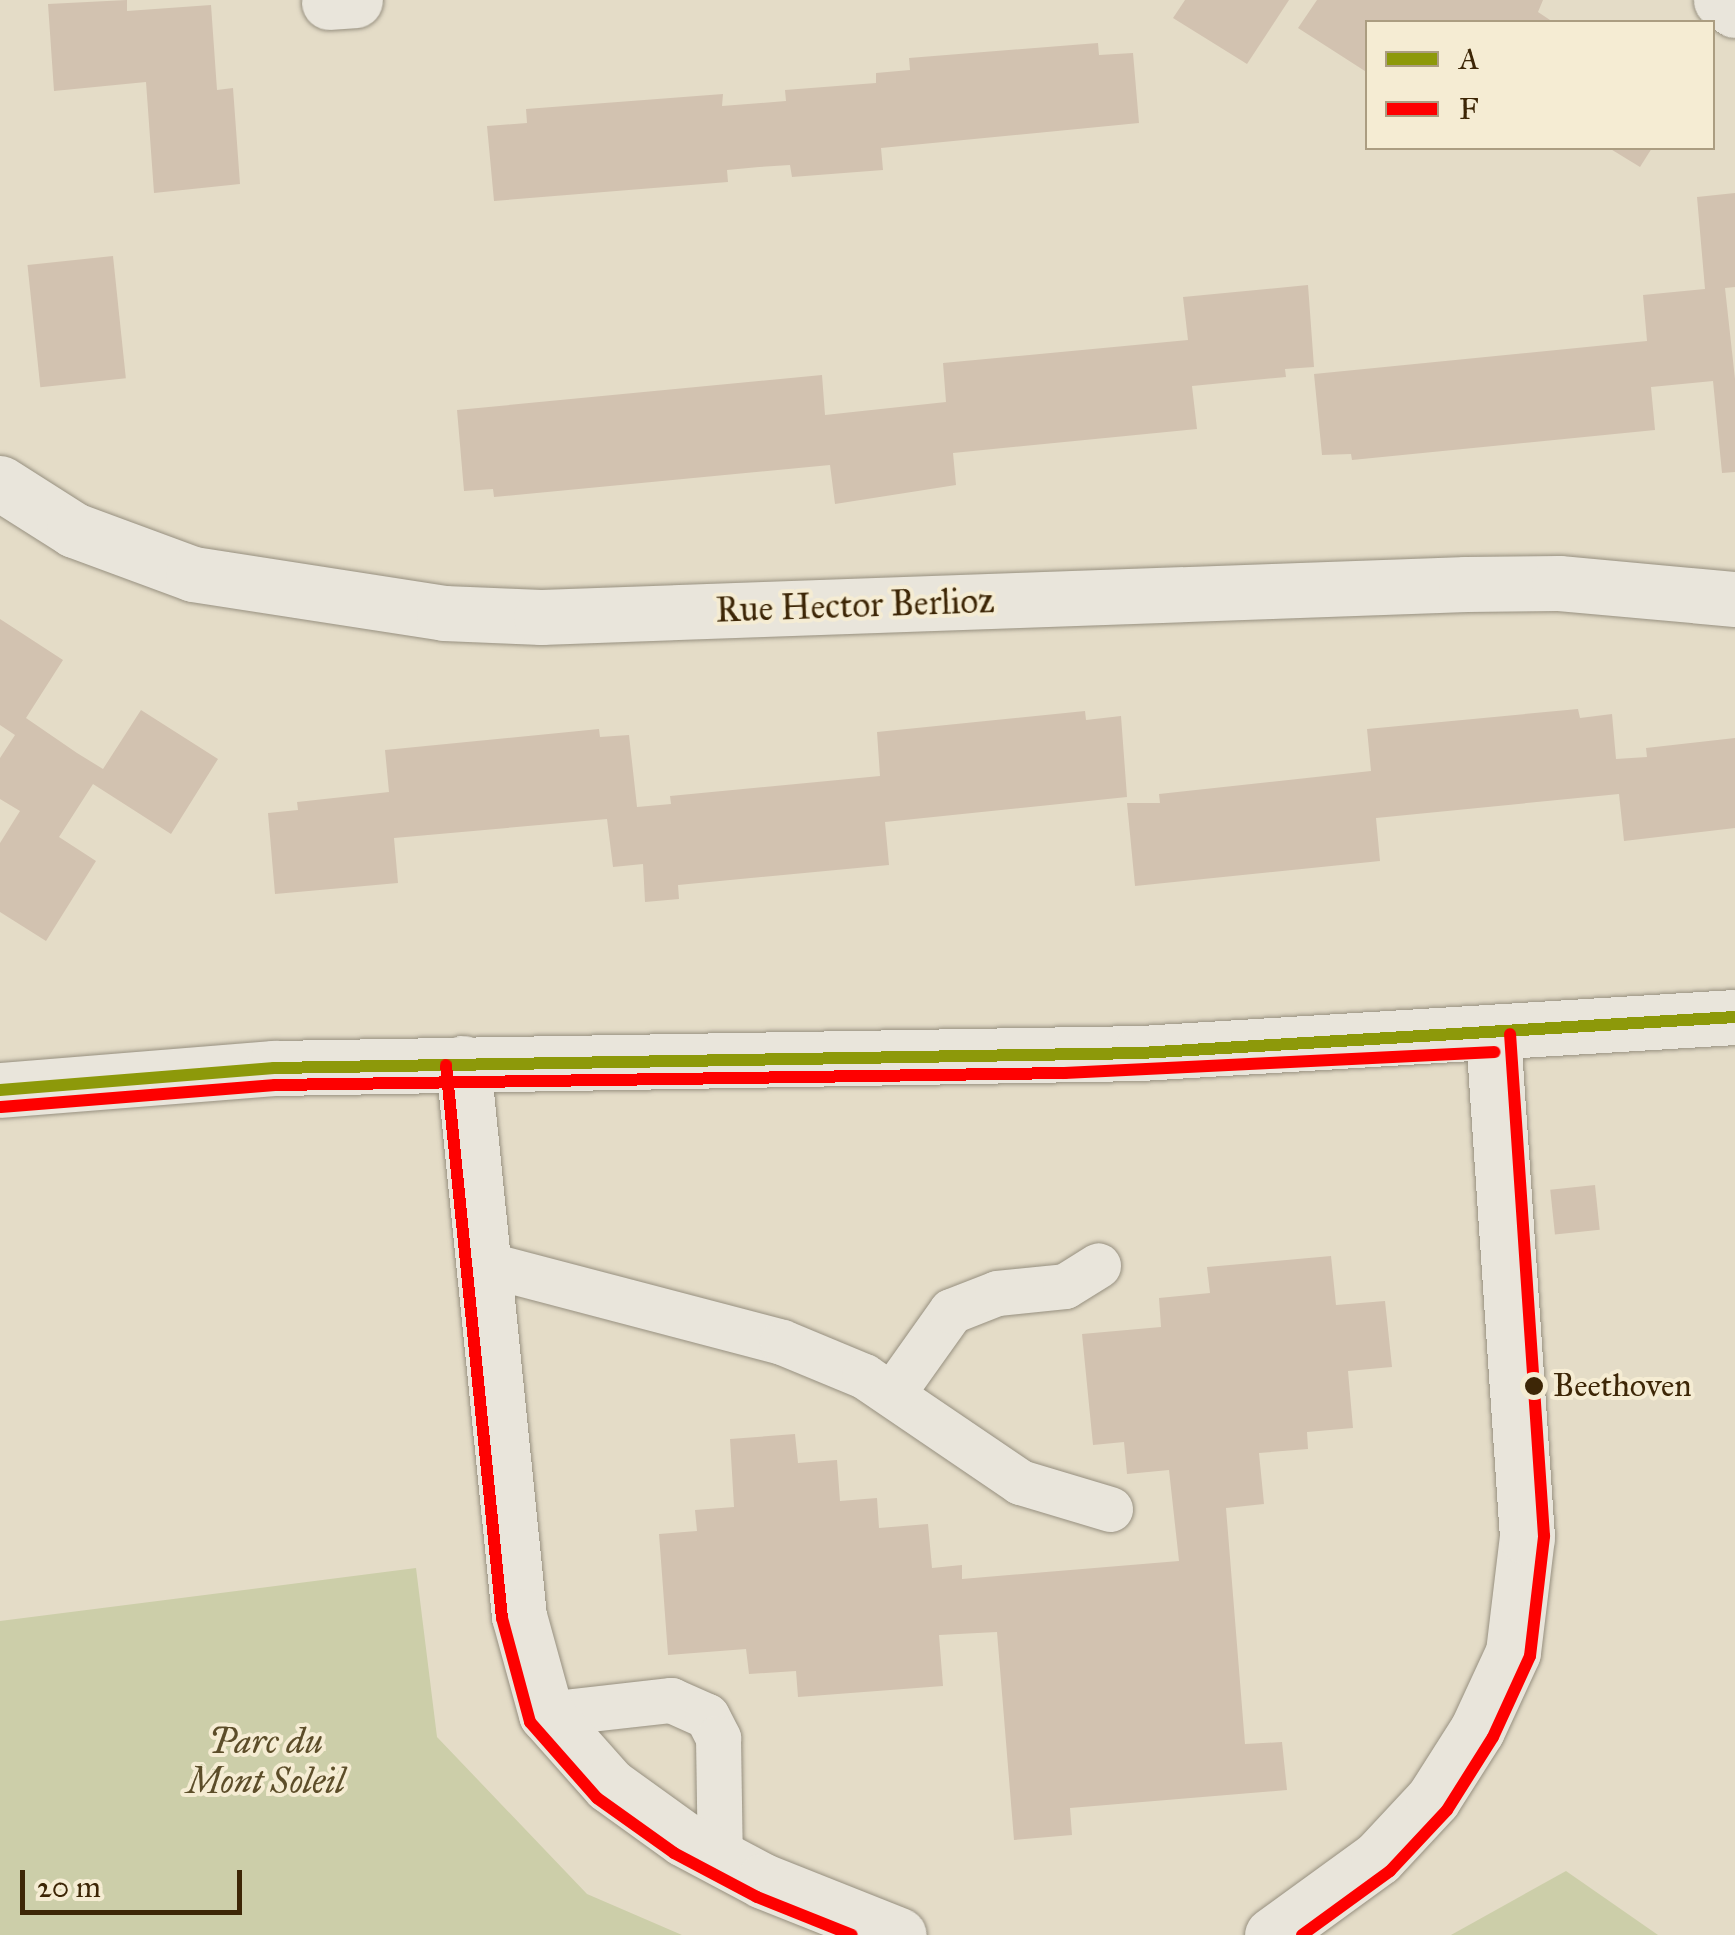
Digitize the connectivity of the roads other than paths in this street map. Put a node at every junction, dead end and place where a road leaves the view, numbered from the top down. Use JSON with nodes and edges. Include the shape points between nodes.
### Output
{"nodes":[{"id":1,"x":1721,"y":0,"type":"edge"},
{"id":2,"x":1735,"y":10,"type":"edge"},
{"id":3,"x":0,"y":483,"type":"edge"},
{"id":4,"x":1735,"y":599,"type":"edge"},
{"id":5,"x":1735,"y":1017,"type":"edge"},
{"id":6,"x":1493,"y":1035,"type":"junction"},
{"id":7,"x":463,"y":1063,"type":"junction"},
{"id":8,"x":0,"y":1090,"type":"edge"},
{"id":9,"x":485,"y":1264,"type":"junction"},
{"id":10,"x":1098,"y":1265,"type":"dead end"},
{"id":11,"x":892,"y":1394,"type":"junction"},
{"id":12,"x":1110,"y":1509,"type":"dead end"},
{"id":13,"x":546,"y":1714,"type":"junction"},
{"id":14,"x":720,"y":1859,"type":"junction"},
{"id":15,"x":900,"y":1935,"type":"edge"},
{"id":16,"x":1272,"y":1935,"type":"edge"}],
"edges":[{"from":1,"to":2,"type":"street"},
{"from":3,"to":4,"type":"street","name":"Rue Hector Berlioz","via":[[74,530],[193,574],[444,614],[541,618],[1466,584],[1559,584]]},
{"from":5,"to":6,"type":"street"},
{"from":6,"to":7,"type":"street","via":[[1065,1056]]},
{"from":6,"to":16,"type":"street","via":[[1527,1536],[1513,1652],[1478,1730],[1433,1799],[1343,1888]]},
{"from":7,"to":8,"type":"street","via":[[208,1071]]},
{"from":7,"to":9,"type":"street"},
{"from":9,"to":11,"type":"lane","via":[[748,1330]]},
{"from":9,"to":13,"type":"street","via":[[519,1616]]},
{"from":10,"to":11,"type":"lane","via":[[1065,1286],[996,1293],[951,1312]]},
{"from":11,"to":12,"type":"lane","via":[[1020,1482]]},
{"from":13,"to":14,"type":"street","via":[[610,1785]]},
{"from":13,"to":14,"type":"lane","via":[[671,1700],[708,1716],[718,1738]]},
{"from":14,"to":15,"type":"street"}]}
